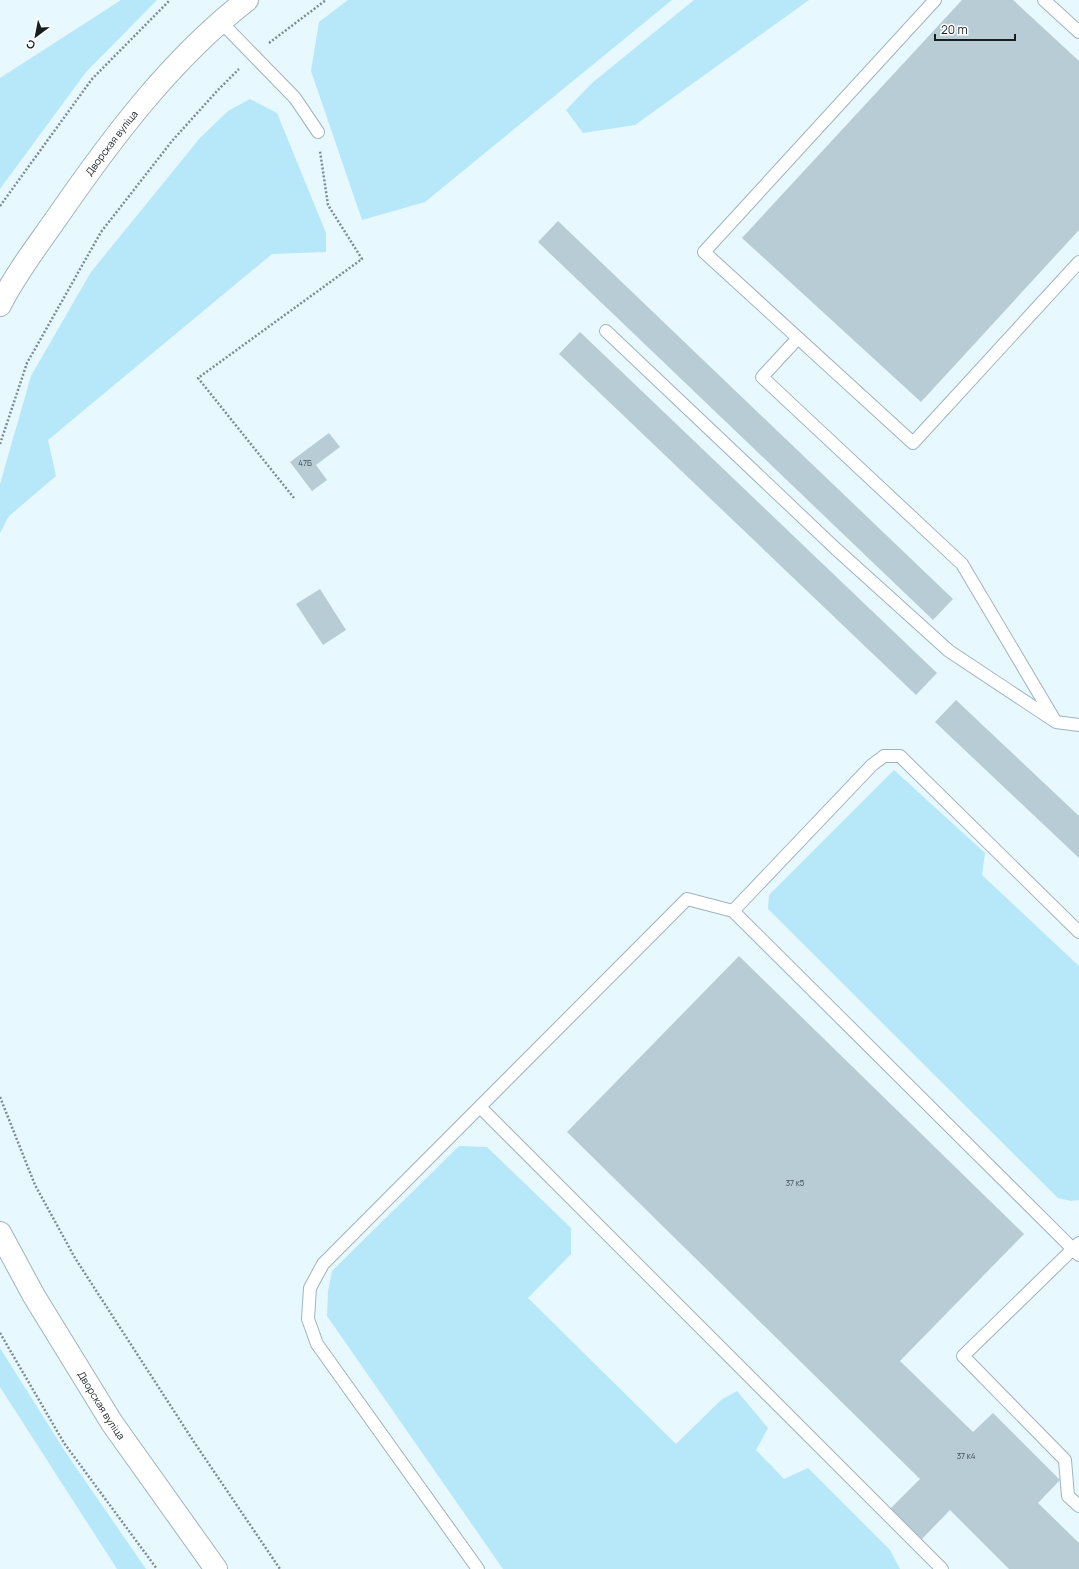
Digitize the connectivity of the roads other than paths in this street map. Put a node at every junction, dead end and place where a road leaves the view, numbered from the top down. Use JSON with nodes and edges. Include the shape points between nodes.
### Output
{"nodes":[{"id":1,"x":247,"y":0,"type":"edge"},
{"id":2,"x":935,"y":0,"type":"edge"},
{"id":3,"x":1044,"y":0,"type":"edge"},
{"id":4,"x":220,"y":21,"type":"junction"},
{"id":5,"x":1079,"y":32,"type":"edge"},
{"id":6,"x":318,"y":132,"type":"road end"},
{"id":7,"x":1079,"y":262,"type":"edge"},
{"id":8,"x":0,"y":305,"type":"edge"},
{"id":9,"x":606,"y":330,"type":"dead end"},
{"id":10,"x":798,"y":338,"type":"junction"},
{"id":11,"x":1056,"y":722,"type":"junction"},
{"id":12,"x":1079,"y":725,"type":"edge"},
{"id":13,"x":733,"y":911,"type":"junction"},
{"id":14,"x":1079,"y":932,"type":"edge"},
{"id":15,"x":480,"y":1107,"type":"junction"},
{"id":16,"x":0,"y":1233,"type":"edge"},
{"id":17,"x":1077,"y":1249,"type":"edge"},
{"id":18,"x":1079,"y":1506,"type":"edge"},
{"id":19,"x":216,"y":1569,"type":"edge"},
{"id":20,"x":478,"y":1569,"type":"edge"},
{"id":21,"x":942,"y":1569,"type":"edge"}],
"edges":[{"from":1,"to":4,"type":"street","name":"Дворская вуліца"},
{"from":2,"to":10,"type":"lane","via":[[704,252]]},
{"from":3,"to":5,"type":"lane"},
{"from":4,"to":6,"type":"lane","via":[[295,98]]},
{"from":4,"to":8,"type":"street","name":"Дворская вуліца","via":[[158,84],[91,168],[11,284]]},
{"from":7,"to":10,"type":"lane","via":[[913,443]]},
{"from":9,"to":11,"type":"lane","via":[[836,549],[949,651]]},
{"from":10,"to":11,"type":"lane","via":[[762,377],[962,564]]},
{"from":11,"to":12,"type":"lane"},
{"from":13,"to":14,"type":"lane","via":[[872,765],[884,756],[900,756]]},
{"from":13,"to":15,"type":"lane","via":[[688,899]]},
{"from":13,"to":17,"type":"lane"},
{"from":15,"to":20,"type":"lane","via":[[322,1264],[310,1288],[308,1318],[317,1344]]},
{"from":15,"to":21,"type":"lane"},
{"from":16,"to":19,"type":"street","name":"Дворская вуліца","via":[[34,1296],[112,1423]]},
{"from":17,"to":18,"type":"lane","via":[[963,1356],[1065,1460],[1068,1496]]}]}
